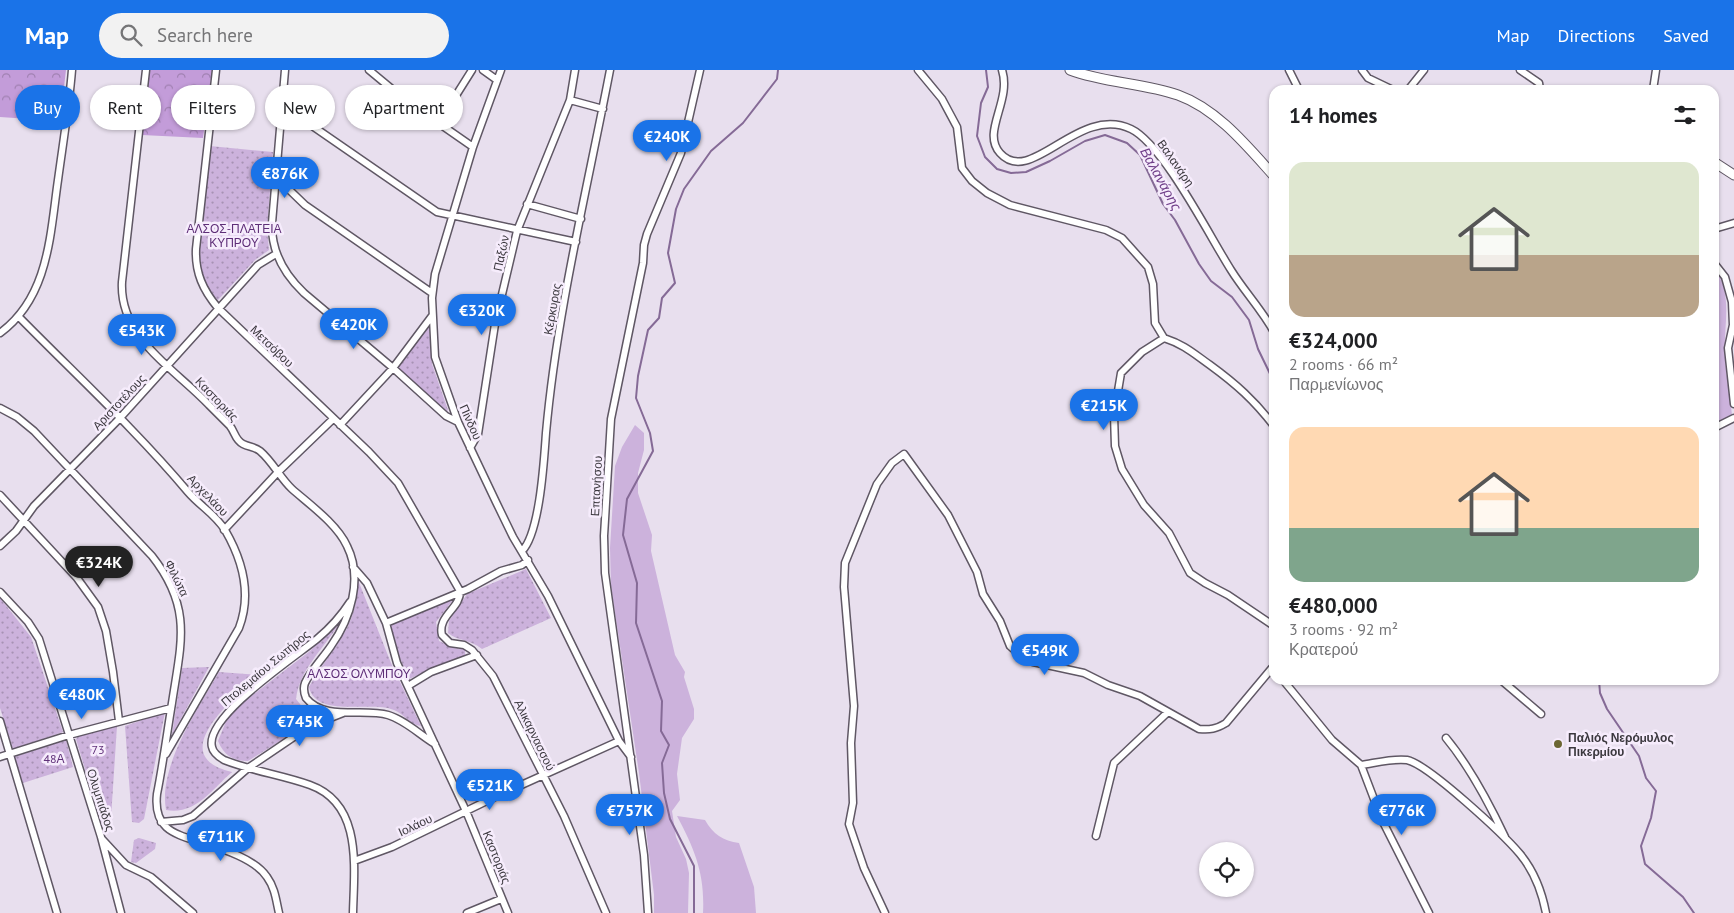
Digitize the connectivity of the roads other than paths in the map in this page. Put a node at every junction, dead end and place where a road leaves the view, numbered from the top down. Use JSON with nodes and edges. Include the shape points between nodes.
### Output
{"nodes":[{"id":1,"x":72,"y":70,"type":"edge"},
{"id":2,"x":146,"y":70,"type":"edge"},
{"id":3,"x":216,"y":70,"type":"edge"},
{"id":4,"x":284,"y":70,"type":"edge"},
{"id":5,"x":370,"y":70,"type":"edge"},
{"id":6,"x":472,"y":70,"type":"edge"},
{"id":7,"x":483,"y":70,"type":"edge"},
{"id":8,"x":501,"y":70,"type":"edge"},
{"id":9,"x":575,"y":70,"type":"edge"},
{"id":10,"x":610,"y":70,"type":"edge"},
{"id":11,"x":700,"y":70,"type":"edge"},
{"id":12,"x":918,"y":70,"type":"edge"},
{"id":13,"x":1002,"y":70,"type":"edge"},
{"id":14,"x":1070,"y":70,"type":"edge"},
{"id":15,"x":1289,"y":70,"type":"edge"},
{"id":16,"x":1362,"y":70,"type":"edge"},
{"id":17,"x":1424,"y":70,"type":"edge"},
{"id":18,"x":1520,"y":70,"type":"edge"},
{"id":19,"x":1656,"y":70,"type":"edge"},
{"id":20,"x":497,"y":80,"type":"junction"},
{"id":21,"x":283,"y":85,"type":"edge"},
{"id":22,"x":385,"y":85,"type":"edge"},
{"id":23,"x":463,"y":85,"type":"edge"},
{"id":24,"x":1296,"y":85,"type":"edge"},
{"id":25,"x":1383,"y":85,"type":"edge"},
{"id":26,"x":1412,"y":85,"type":"edge"},
{"id":27,"x":1539,"y":85,"type":"edge"},
{"id":28,"x":1653,"y":85,"type":"edge"},
{"id":29,"x":570,"y":100,"type":"junction"},
{"id":30,"x":603,"y":109,"type":"junction"},
{"id":31,"x":280,"y":130,"type":"edge"},
{"id":32,"x":319,"y":130,"type":"edge"},
{"id":33,"x":447,"y":130,"type":"edge"},
{"id":34,"x":473,"y":147,"type":"junction"},
{"id":35,"x":1719,"y":165,"type":"edge"},
{"id":36,"x":1269,"y":171,"type":"edge"},
{"id":37,"x":1734,"y":175,"type":"edge"},
{"id":38,"x":276,"y":177,"type":"junction"},
{"id":39,"x":527,"y":204,"type":"junction"},
{"id":40,"x":453,"y":216,"type":"junction"},
{"id":41,"x":580,"y":218,"type":"junction"},
{"id":42,"x":1734,"y":223,"type":"edge"},
{"id":43,"x":1719,"y":228,"type":"edge"},
{"id":44,"x":517,"y":231,"type":"junction"},
{"id":45,"x":576,"y":242,"type":"junction"},
{"id":46,"x":276,"y":254,"type":"junction"},
{"id":47,"x":1719,"y":270,"type":"edge"},
{"id":48,"x":432,"y":293,"type":"junction"},
{"id":49,"x":218,"y":308,"type":"junction"},
{"id":50,"x":433,"y":315,"type":"junction"},
{"id":51,"x":19,"y":317,"type":"junction"},
{"id":52,"x":1269,"y":325,"type":"edge"},
{"id":53,"x":1733,"y":325,"type":"edge"},
{"id":54,"x":0,"y":333,"type":"edge"},
{"id":55,"x":1164,"y":338,"type":"junction"},
{"id":56,"x":167,"y":366,"type":"junction"},
{"id":57,"x":393,"y":368,"type":"junction"},
{"id":58,"x":1734,"y":404,"type":"edge"},
{"id":59,"x":0,"y":408,"type":"edge"},
{"id":60,"x":120,"y":418,"type":"junction"},
{"id":61,"x":1734,"y":418,"type":"edge"},
{"id":62,"x":333,"y":419,"type":"junction"},
{"id":63,"x":1269,"y":420,"type":"edge"},
{"id":64,"x":458,"y":422,"type":"junction"},
{"id":65,"x":340,"y":425,"type":"junction"},
{"id":66,"x":1719,"y":426,"type":"edge"},
{"id":67,"x":470,"y":448,"type":"junction"},
{"id":68,"x":71,"y":469,"type":"junction"},
{"id":69,"x":278,"y":472,"type":"junction"},
{"id":70,"x":0,"y":495,"type":"edge"},
{"id":71,"x":23,"y":521,"type":"junction"},
{"id":72,"x":224,"y":530,"type":"junction"},
{"id":73,"x":0,"y":546,"type":"edge"},
{"id":74,"x":522,"y":551,"type":"junction"},
{"id":75,"x":528,"y":560,"type":"junction"},
{"id":76,"x":353,"y":567,"type":"junction"},
{"id":77,"x":460,"y":591,"type":"junction"},
{"id":78,"x":0,"y":592,"type":"edge"},
{"id":79,"x":352,"y":599,"type":"junction"},
{"id":80,"x":386,"y":623,"type":"junction"},
{"id":81,"x":1269,"y":623,"type":"edge"},
{"id":82,"x":477,"y":655,"type":"junction"},
{"id":83,"x":1269,"y":673,"type":"edge"},
{"id":84,"x":1286,"y":685,"type":"edge"},
{"id":85,"x":1507,"y":685,"type":"edge"},
{"id":86,"x":408,"y":686,"type":"junction"},
{"id":87,"x":171,"y":708,"type":"junction"},
{"id":88,"x":345,"y":712,"type":"junction"},
{"id":89,"x":1168,"y":712,"type":"junction"},
{"id":90,"x":1541,"y":714,"type":"dead end"},
{"id":91,"x":0,"y":721,"type":"edge"},
{"id":92,"x":119,"y":721,"type":"junction"},
{"id":93,"x":69,"y":735,"type":"junction"},
{"id":94,"x":1446,"y":738,"type":"dead end"},
{"id":95,"x":619,"y":740,"type":"junction"},
{"id":96,"x":436,"y":744,"type":"junction"},
{"id":97,"x":10,"y":754,"type":"junction"},
{"id":98,"x":0,"y":757,"type":"edge"},
{"id":99,"x":164,"y":757,"type":"junction"},
{"id":100,"x":631,"y":758,"type":"junction"},
{"id":101,"x":1361,"y":765,"type":"junction"},
{"id":102,"x":248,"y":768,"type":"junction"},
{"id":103,"x":542,"y":776,"type":"junction"},
{"id":104,"x":466,"y":811,"type":"junction"},
{"id":105,"x":161,"y":822,"type":"junction"},
{"id":106,"x":1096,"y":836,"type":"dead end"},
{"id":107,"x":101,"y":837,"type":"junction"},
{"id":108,"x":1507,"y":842,"type":"junction"},
{"id":109,"x":354,"y":861,"type":"junction"},
{"id":110,"x":501,"y":899,"type":"junction"},
{"id":111,"x":57,"y":913,"type":"edge"},
{"id":112,"x":121,"y":913,"type":"edge"},
{"id":113,"x":193,"y":913,"type":"edge"},
{"id":114,"x":279,"y":913,"type":"edge"},
{"id":115,"x":353,"y":913,"type":"edge"},
{"id":116,"x":467,"y":913,"type":"edge"},
{"id":117,"x":508,"y":913,"type":"edge"},
{"id":118,"x":606,"y":913,"type":"edge"},
{"id":119,"x":648,"y":913,"type":"edge"},
{"id":120,"x":885,"y":913,"type":"edge"},
{"id":121,"x":1429,"y":913,"type":"edge"},
{"id":122,"x":1546,"y":913,"type":"edge"}],
"edges":[{"from":1,"to":51,"type":"street","via":[[67,128],[48,252],[41,275]]},
{"from":2,"to":56,"type":"street","name":"Καστοριάς","via":[[122,293],[131,322],[147,346]]},
{"from":3,"to":49,"type":"street","name":"Μετσόβου","via":[[196,258],[201,283]]},
{"from":4,"to":21,"type":"street"},
{"from":5,"to":22,"type":"street"},
{"from":6,"to":23,"type":"street"},
{"from":7,"to":20,"type":"street"},
{"from":8,"to":20,"type":"street","name":"Πίνδου"},
{"from":9,"to":29,"type":"street","name":"Παξών"},
{"from":10,"to":30,"type":"street","name":"Κέρκυρας"},
{"from":11,"to":100,"type":"street","name":"Επτανήσου","via":[[681,153],[644,245],[611,419],[604,562]]},
{"from":12,"to":55,"type":"street","via":[[942,99],[957,127],[962,168],[972,181],[1010,205],[1106,230],[1122,238],[1148,268],[1153,284],[1155,323]]},
{"from":13,"to":52,"type":"street","name":"Βαλανάρη","via":[[1005,96],[993,135],[1001,154],[1014,162],[1027,161],[1095,126],[1118,126],[1136,132],[1157,152]]},
{"from":14,"to":36,"type":"main road","via":[[1169,93],[1193,102],[1224,124]]},
{"from":15,"to":24,"type":"street"},
{"from":16,"to":25,"type":"street","via":[[1368,78]]},
{"from":17,"to":26,"type":"street"},
{"from":18,"to":27,"type":"street"},
{"from":19,"to":28,"type":"street"},
{"from":20,"to":34,"type":"street","name":"Πίνδου"},
{"from":29,"to":30,"type":"street"},
{"from":29,"to":39,"type":"street","name":"Παξών"},
{"from":30,"to":41,"type":"street","name":"Κέρκυρας"},
{"from":31,"to":38,"type":"street"},
{"from":32,"to":40,"type":"street","via":[[425,206]]},
{"from":33,"to":34,"type":"street"},
{"from":34,"to":40,"type":"street","name":"Πίνδου"},
{"from":35,"to":37,"type":"main road"},
{"from":38,"to":46,"type":"street","via":[[272,229]]},
{"from":38,"to":48,"type":"street","via":[[300,201]]},
{"from":39,"to":41,"type":"street"},
{"from":39,"to":44,"type":"street","name":"Παξών"},
{"from":40,"to":44,"type":"street"},
{"from":40,"to":48,"type":"street","name":"Πίνδου"},
{"from":41,"to":45,"type":"street","name":"Κέρκυρας"},
{"from":42,"to":43,"type":"street"},
{"from":44,"to":45,"type":"street"},
{"from":44,"to":67,"type":"street","name":"Παξών","via":[[495,324],[478,434]]},
{"from":45,"to":74,"type":"street","name":"Κέρκυρας","via":[[552,370],[538,503],[531,538]]},
{"from":46,"to":49,"type":"street","name":"Αριστοτέλους","via":[[258,266]]},
{"from":46,"to":57,"type":"street","via":[[298,288]]},
{"from":47,"to":53,"type":"street","via":[[1726,280],[1732,302]]},
{"from":48,"to":50,"type":"street","name":"Πίνδου"},
{"from":49,"to":56,"type":"street","name":"Αριστοτέλους"},
{"from":49,"to":62,"type":"street","name":"Μετσόβου"},
{"from":50,"to":57,"type":"street"},
{"from":50,"to":64,"type":"street","name":"Πίνδου","via":[[435,358]]},
{"from":51,"to":54,"type":"street"},
{"from":51,"to":60,"type":"street","name":"Αρχελάου"},
{"from":53,"to":58,"type":"street","via":[[1728,348]]},
{"from":55,"to":63,"type":"street","via":[[1188,347],[1228,377]]},
{"from":55,"to":81,"type":"street","via":[[1142,352],[1121,372],[1114,415],[1115,446],[1122,469],[1144,505],[1169,533],[1190,573]]},
{"from":56,"to":60,"type":"street","name":"Αριστοτέλους"},
{"from":56,"to":69,"type":"street","name":"Καστοριάς","via":[[209,405],[240,442],[261,452]]},
{"from":57,"to":64,"type":"street","via":[[446,416]]},
{"from":57,"to":65,"type":"street"},
{"from":59,"to":68,"type":"street","name":"Φιλώτα","via":[[34,430]]},
{"from":60,"to":68,"type":"street","name":"Αριστοτέλους"},
{"from":60,"to":72,"type":"street","name":"Αρχελάου","via":[[190,494],[213,514]]},
{"from":61,"to":66,"type":"street"},
{"from":62,"to":65,"type":"street","name":"Μετσόβου"},
{"from":62,"to":69,"type":"street"},
{"from":64,"to":67,"type":"street","name":"Πίνδου"},
{"from":65,"to":77,"type":"street","name":"Μετσόβου","via":[[398,484]]},
{"from":67,"to":74,"type":"street","name":"Πίνδου"},
{"from":68,"to":71,"type":"street","name":"Αριστοτέλους"},
{"from":68,"to":87,"type":"street","name":"Φιλώτα","via":[[152,556],[174,592],[182,636]]},
{"from":69,"to":72,"type":"street"},
{"from":69,"to":76,"type":"street","name":"Καστοριάς","via":[[344,540]]},
{"from":70,"to":71,"type":"street"},
{"from":71,"to":73,"type":"street","name":"Αριστοτέλους"},
{"from":71,"to":92,"type":"street","via":[[77,578],[98,607],[106,631]]},
{"from":72,"to":99,"type":"street","name":"Αρχελάου","via":[[236,553],[245,583],[242,621]]},
{"from":74,"to":75,"type":"street","name":"Πίνδου"},
{"from":75,"to":77,"type":"street"},
{"from":75,"to":95,"type":"street","name":"Πίνδου"},
{"from":76,"to":79,"type":"street","name":"Καστοριάς"},
{"from":76,"to":80,"type":"street","name":"Καστοριάς","via":[[367,583]]},
{"from":77,"to":80,"type":"street"},
{"from":77,"to":82,"type":"street","name":"Αλικαρνασσού","via":[[441,632],[448,642],[466,646]]},
{"from":78,"to":93,"type":"street","name":"Ολυμπιάδος","via":[[39,639]]},
{"from":79,"to":88,"type":"street","name":"Καστοριάς","via":[[341,631],[307,680],[304,691],[312,704]]},
{"from":79,"to":102,"type":"street","name":"Πτολεμαίου Σωτήρος","via":[[318,638],[245,695],[217,726],[211,742],[214,751],[224,760]]},
{"from":80,"to":86,"type":"street","name":"Καστοριάς","via":[[393,653]]},
{"from":82,"to":86,"type":"street","via":[[431,672]]},
{"from":82,"to":103,"type":"street","name":"Αλικαρνασσού","via":[[493,676]]},
{"from":83,"to":89,"type":"street","via":[[1226,723],[1216,729],[1199,729]]},
{"from":84,"to":101,"type":"street","via":[[1332,740]]},
{"from":85,"to":90,"type":"street"},
{"from":86,"to":96,"type":"street","name":"Καστοριάς"},
{"from":87,"to":92,"type":"street"},
{"from":87,"to":99,"type":"street","name":"Φιλώτα"},
{"from":88,"to":96,"type":"street","via":[[387,714]]},
{"from":88,"to":102,"type":"street","via":[[310,726]]},
{"from":89,"to":106,"type":"street","via":[[1114,763]]},
{"from":89,"to":120,"type":"street","via":[[1140,696],[1084,673],[1033,662],[1015,650],[983,594],[977,572],[948,514],[904,454],[892,463],[877,484],[846,563],[844,587],[854,706],[849,824],[864,868]]},
{"from":91,"to":97,"type":"street"},
{"from":92,"to":93,"type":"street"},
{"from":93,"to":97,"type":"street"},
{"from":93,"to":107,"type":"street","name":"Ολυμπιάδος"},
{"from":94,"to":108,"type":"street","via":[[1492,810]]},
{"from":95,"to":100,"type":"street","name":"Πίνδου"},
{"from":95,"to":103,"type":"street","name":"Ιολάου"},
{"from":96,"to":104,"type":"street","name":"Καστοριάς"},
{"from":97,"to":98,"type":"street"},
{"from":97,"to":111,"type":"street"},
{"from":99,"to":105,"type":"street","name":"Φιλώτα","via":[[156,799]]},
{"from":100,"to":119,"type":"street","name":"Επτανήσου","via":[[648,885]]},
{"from":101,"to":108,"type":"street","via":[[1406,760],[1420,765]]},
{"from":101,"to":121,"type":"street","via":[[1382,820]]},
{"from":102,"to":105,"type":"street","via":[[193,816]]},
{"from":102,"to":109,"type":"street","name":"Πτολεμαίου Σωτήρος","via":[[309,784],[336,801],[351,831]]},
{"from":103,"to":104,"type":"street","name":"Ιολάου"},
{"from":103,"to":118,"type":"street","name":"Αλικαρνασσού","via":[[564,816]]},
{"from":104,"to":109,"type":"street","name":"Ιολάου","via":[[392,847]]},
{"from":104,"to":110,"type":"street","name":"Καστοριάς"},
{"from":105,"to":114,"type":"street","via":[[181,838],[207,844],[259,868],[272,885]]},
{"from":107,"to":112,"type":"street","name":"Ολυμπιάδος"},
{"from":107,"to":113,"type":"street","via":[[126,866],[151,877]]},
{"from":108,"to":122,"type":"street","via":[[1521,855],[1535,877]]},
{"from":109,"to":115,"type":"street","name":"Πτολεμαίου Σωτήρος"},
{"from":110,"to":116,"type":"street"},
{"from":110,"to":117,"type":"street","name":"Καστοριάς"}]}
